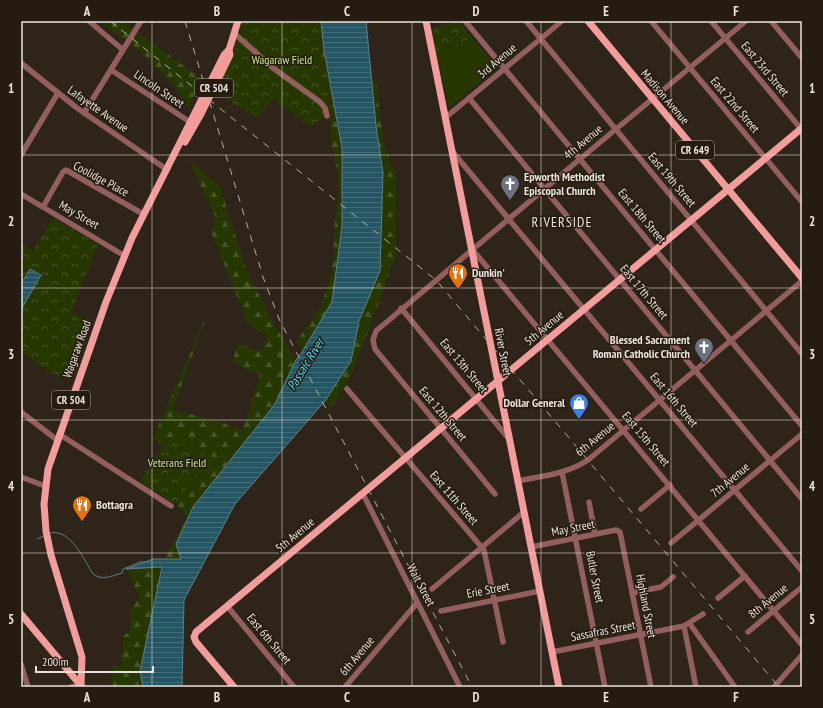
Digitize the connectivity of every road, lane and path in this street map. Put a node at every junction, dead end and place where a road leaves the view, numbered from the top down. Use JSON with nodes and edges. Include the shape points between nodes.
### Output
{"nodes":[{"id":1,"x":89,"y":21,"type":"edge"},
{"id":2,"x":141,"y":21,"type":"edge"},
{"id":3,"x":238,"y":21,"type":"edge"},
{"id":4,"x":426,"y":21,"type":"edge"},
{"id":5,"x":465,"y":21,"type":"edge"},
{"id":6,"x":526,"y":21,"type":"edge"},
{"id":7,"x":562,"y":21,"type":"edge"},
{"id":8,"x":588,"y":21,"type":"edge"},
{"id":9,"x":651,"y":21,"type":"edge"},
{"id":10,"x":711,"y":21,"type":"edge"},
{"id":11,"x":746,"y":21,"type":"edge"},
{"id":12,"x":771,"y":21,"type":"edge"},
{"id":13,"x":235,"y":34,"type":"junction"},
{"id":14,"x":726,"y":38,"type":"junction"},
{"id":15,"x":540,"y":39,"type":"junction"},
{"id":16,"x":123,"y":50,"type":"junction"},
{"id":17,"x":802,"y":58,"type":"edge"},
{"id":18,"x":22,"y":65,"type":"edge"},
{"id":19,"x":505,"y":68,"type":"junction"},
{"id":20,"x":690,"y":68,"type":"junction"},
{"id":21,"x":111,"y":70,"type":"junction"},
{"id":22,"x":58,"y":93,"type":"junction"},
{"id":23,"x":469,"y":98,"type":"junction"},
{"id":24,"x":653,"y":99,"type":"junction"},
{"id":25,"x":84,"y":113,"type":"junction"},
{"id":26,"x":327,"y":116,"type":"dead end"},
{"id":27,"x":445,"y":118,"type":"junction"},
{"id":28,"x":192,"y":124,"type":"junction"},
{"id":29,"x":615,"y":129,"type":"junction"},
{"id":30,"x":802,"y":129,"type":"edge"},
{"id":31,"x":452,"y":151,"type":"junction"},
{"id":32,"x":21,"y":155,"type":"edge"},
{"id":33,"x":765,"y":158,"type":"junction"},
{"id":34,"x":580,"y":159,"type":"junction"},
{"id":35,"x":166,"y":169,"type":"junction"},
{"id":36,"x":544,"y":188,"type":"junction"},
{"id":37,"x":728,"y":189,"type":"junction"},
{"id":38,"x":21,"y":194,"type":"edge"},
{"id":39,"x":802,"y":202,"type":"edge"},
{"id":40,"x":42,"y":207,"type":"junction"},
{"id":41,"x":143,"y":214,"type":"junction"},
{"id":42,"x":508,"y":218,"type":"junction"},
{"id":43,"x":691,"y":220,"type":"junction"},
{"id":44,"x":472,"y":249,"type":"junction"},
{"id":45,"x":655,"y":250,"type":"junction"},
{"id":46,"x":125,"y":256,"type":"junction"},
{"id":47,"x":620,"y":279,"type":"junction"},
{"id":48,"x":802,"y":279,"type":"edge"},
{"id":49,"x":401,"y":308,"type":"junction"},
{"id":50,"x":584,"y":309,"type":"junction"},
{"id":51,"x":766,"y":310,"type":"junction"},
{"id":52,"x":548,"y":339,"type":"junction"},
{"id":53,"x":730,"y":340,"type":"junction"},
{"id":54,"x":375,"y":349,"type":"joint"},
{"id":55,"x":802,"y":354,"type":"edge"},
{"id":56,"x":695,"y":370,"type":"junction"},
{"id":57,"x":498,"y":380,"type":"junction"},
{"id":58,"x":347,"y":389,"type":"dead end"},
{"id":59,"x":477,"y":398,"type":"junction"},
{"id":60,"x":659,"y":400,"type":"junction"},
{"id":61,"x":21,"y":412,"type":"edge"},
{"id":62,"x":802,"y":426,"type":"edge"},
{"id":63,"x":441,"y":428,"type":"junction"},
{"id":64,"x":623,"y":429,"type":"junction"},
{"id":65,"x":802,"y":434,"type":"edge"},
{"id":66,"x":58,"y":437,"type":"junction"},
{"id":67,"x":510,"y":439,"type":"junction"},
{"id":68,"x":405,"y":458,"type":"junction"},
{"id":69,"x":770,"y":461,"type":"junction"},
{"id":70,"x":562,"y":472,"type":"junction"},
{"id":71,"x":21,"y":477,"type":"edge"},
{"id":72,"x":518,"y":481,"type":"junction"},
{"id":73,"x":670,"y":485,"type":"junction"},
{"id":74,"x":46,"y":486,"type":"junction"},
{"id":75,"x":734,"y":490,"type":"junction"},
{"id":76,"x":361,"y":494,"type":"junction"},
{"id":77,"x":495,"y":494,"type":"dead end"},
{"id":78,"x":802,"y":500,"type":"edge"},
{"id":79,"x":589,"y":502,"type":"dead end"},
{"id":80,"x":170,"y":506,"type":"dead end"},
{"id":81,"x":641,"y":509,"type":"dead end"},
{"id":82,"x":524,"y":512,"type":"junction"},
{"id":83,"x":699,"y":520,"type":"junction"},
{"id":84,"x":618,"y":531,"type":"joint"},
{"id":85,"x":596,"y":534,"type":"junction"},
{"id":86,"x":576,"y":538,"type":"junction"},
{"id":87,"x":671,"y":542,"type":"dead end"},
{"id":88,"x":482,"y":547,"type":"junction"},
{"id":89,"x":531,"y":547,"type":"junction"},
{"id":90,"x":802,"y":572,"type":"edge"},
{"id":91,"x":745,"y":576,"type":"junction"},
{"id":92,"x":673,"y":577,"type":"dead end"},
{"id":93,"x":802,"y":587,"type":"edge"},
{"id":94,"x":432,"y":589,"type":"dead end"},
{"id":95,"x":540,"y":591,"type":"junction"},
{"id":96,"x":632,"y":593,"type":"junction"},
{"id":97,"x":718,"y":598,"type":"dead end"},
{"id":98,"x":495,"y":600,"type":"junction"},
{"id":99,"x":417,"y":603,"type":"junction"},
{"id":100,"x":227,"y":606,"type":"junction"},
{"id":101,"x":774,"y":610,"type":"junction"},
{"id":102,"x":441,"y":611,"type":"dead end"},
{"id":103,"x":21,"y":614,"type":"edge"},
{"id":104,"x":703,"y":614,"type":"dead end"},
{"id":105,"x":687,"y":625,"type":"junction"},
{"id":106,"x":748,"y":632,"type":"dead end"},
{"id":107,"x":640,"y":635,"type":"junction"},
{"id":108,"x":503,"y":642,"type":"dead end"},
{"id":109,"x":596,"y":644,"type":"junction"},
{"id":110,"x":802,"y":645,"type":"edge"},
{"id":111,"x":552,"y":652,"type":"junction"},
{"id":112,"x":802,"y":655,"type":"edge"},
{"id":113,"x":21,"y":664,"type":"edge"},
{"id":114,"x":82,"y":686,"type":"edge"},
{"id":115,"x":28,"y":687,"type":"edge"},
{"id":116,"x":71,"y":687,"type":"edge"},
{"id":117,"x":234,"y":687,"type":"edge"},
{"id":118,"x":294,"y":687,"type":"edge"},
{"id":119,"x":345,"y":687,"type":"edge"},
{"id":120,"x":460,"y":687,"type":"edge"},
{"id":121,"x":559,"y":687,"type":"edge"},
{"id":122,"x":605,"y":687,"type":"edge"},
{"id":123,"x":651,"y":687,"type":"edge"},
{"id":124,"x":696,"y":687,"type":"edge"},
{"id":125,"x":735,"y":687,"type":"edge"},
{"id":126,"x":774,"y":687,"type":"edge"}],
"edges":[{"from":1,"to":16,"type":"street"},
{"from":2,"to":16,"type":"street"},
{"from":3,"to":13,"type":"main road","name":"Wagaraw Road","number":"CR 504"},
{"from":4,"to":27,"type":"main road","name":"River Street"},
{"from":5,"to":19,"type":"street","name":"East 18th Street"},
{"from":6,"to":15,"type":"street","name":"East 19th Street"},
{"from":7,"to":15,"type":"street","name":"3rd Avenue"},
{"from":8,"to":24,"type":"main road","name":"Madison Avenue","number":"CR 649"},
{"from":9,"to":20,"type":"street","name":"East 22nd Street"},
{"from":10,"to":14,"type":"street","name":"East 23rd Street"},
{"from":11,"to":14,"type":"street","name":"4th Avenue"},
{"from":12,"to":17,"type":"street"},
{"from":13,"to":26,"type":"street","via":[[273,68],[320,102]]},
{"from":13,"to":28,"type":"main road","name":"Wagaraw Road","number":"CR 504","via":[[228,50],[230,55],[226,66]]},
{"from":14,"to":20,"type":"street","name":"4th Avenue"},
{"from":14,"to":30,"type":"street","name":"East 23rd Street"},
{"from":15,"to":19,"type":"street","name":"3rd Avenue"},
{"from":15,"to":29,"type":"street","name":"East 19th Street"},
{"from":16,"to":21,"type":"street"},
{"from":18,"to":22,"type":"street","name":"Lafayette Avenue"},
{"from":19,"to":23,"type":"street","name":"3rd Avenue"},
{"from":19,"to":34,"type":"street","name":"East 18th Street"},
{"from":20,"to":24,"type":"street","name":"4th Avenue"},
{"from":20,"to":33,"type":"street","name":"East 22nd Street"},
{"from":21,"to":25,"type":"street"},
{"from":21,"to":28,"type":"street","name":"Lincoln Street"},
{"from":22,"to":25,"type":"street","name":"Lafayette Avenue"},
{"from":22,"to":32,"type":"street"},
{"from":23,"to":27,"type":"street","name":"3rd Avenue"},
{"from":23,"to":36,"type":"street","name":"East 17th Street"},
{"from":24,"to":29,"type":"street","name":"4th Avenue"},
{"from":24,"to":37,"type":"main road","name":"Madison Avenue","number":"CR 649"},
{"from":25,"to":35,"type":"street","name":"Lafayette Avenue"},
{"from":27,"to":31,"type":"main road","name":"River Street"},
{"from":28,"to":35,"type":"main road","name":"Wagaraw Road","number":"CR 504","via":[[182,147],[178,149]]},
{"from":29,"to":34,"type":"street","name":"4th Avenue"},
{"from":29,"to":43,"type":"street","name":"East 19th Street"},
{"from":30,"to":33,"type":"main road","name":"5th Avenue"},
{"from":31,"to":42,"type":"street","name":"East 16th Street"},
{"from":31,"to":44,"type":"main road","name":"River Street"},
{"from":33,"to":37,"type":"main road","name":"5th Avenue"},
{"from":33,"to":39,"type":"street","name":"East 22nd Street"},
{"from":34,"to":36,"type":"street","name":"4th Avenue"},
{"from":34,"to":45,"type":"street","name":"East 18th Street"},
{"from":35,"to":41,"type":"main road","name":"Wagaraw Road","number":"CR 504"},
{"from":36,"to":42,"type":"street","name":"4th Avenue"},
{"from":36,"to":47,"type":"street","name":"East 17th Street"},
{"from":37,"to":43,"type":"main road","name":"5th Avenue"},
{"from":37,"to":48,"type":"main road","name":"Madison Avenue","number":"CR 649"},
{"from":38,"to":40,"type":"street","name":"May Street"},
{"from":40,"to":41,"type":"street","name":"Coolidge Place","via":[[66,170]]},
{"from":40,"to":46,"type":"street","name":"May Street"},
{"from":41,"to":46,"type":"main road","name":"Wagaraw Road","number":"CR 504"},
{"from":42,"to":44,"type":"street","name":"4th Avenue"},
{"from":42,"to":50,"type":"street","name":"East 16th Street"},
{"from":43,"to":45,"type":"main road","name":"5th Avenue"},
{"from":43,"to":51,"type":"street","name":"East 19th Street"},
{"from":44,"to":49,"type":"street","name":"4th Avenue"},
{"from":44,"to":52,"type":"street","name":"East 15th Street"},
{"from":44,"to":57,"type":"main road","name":"River Street"},
{"from":45,"to":47,"type":"main road","name":"5th Avenue"},
{"from":45,"to":53,"type":"street","name":"East 18th Street"},
{"from":46,"to":66,"type":"main road","name":"Wagaraw Road","number":"CR 504"},
{"from":47,"to":50,"type":"main road","name":"5th Avenue"},
{"from":47,"to":56,"type":"street","name":"East 17th Street"},
{"from":48,"to":51,"type":"street","name":"6th Avenue"},
{"from":49,"to":54,"type":"street","name":"4th Avenue","via":[[376,331]]},
{"from":49,"to":59,"type":"street","name":"East 13th Street"},
{"from":50,"to":52,"type":"main road","name":"5th Avenue"},
{"from":50,"to":60,"type":"street","name":"East 16th Street"},
{"from":51,"to":53,"type":"street","name":"6th Avenue"},
{"from":51,"to":55,"type":"street","name":"East 19th Street"},
{"from":52,"to":57,"type":"main road","name":"5th Avenue"},
{"from":52,"to":64,"type":"street","name":"East 15th Street"},
{"from":53,"to":56,"type":"street","name":"6th Avenue"},
{"from":53,"to":62,"type":"street","name":"East 18th Street"},
{"from":54,"to":63,"type":"street","name":"East 12th Street"},
{"from":56,"to":60,"type":"street","name":"6th Avenue"},
{"from":56,"to":69,"type":"street","name":"East 17th Street"},
{"from":57,"to":59,"type":"main road","name":"5th Avenue"},
{"from":57,"to":67,"type":"main road","name":"River Street"},
{"from":58,"to":68,"type":"street","name":"East 11th Street"},
{"from":59,"to":63,"type":"main road","name":"5th Avenue"},
{"from":59,"to":67,"type":"street","name":"East 13th Street"},
{"from":60,"to":64,"type":"street","name":"6th Avenue"},
{"from":60,"to":75,"type":"street","name":"East 16th Street"},
{"from":61,"to":66,"type":"street"},
{"from":63,"to":68,"type":"main road","name":"5th Avenue"},
{"from":63,"to":77,"type":"street","name":"East 12th Street"},
{"from":64,"to":70,"type":"street","name":"6th Avenue","via":[[582,464]]},
{"from":64,"to":73,"type":"street","name":"East 15th Street"},
{"from":65,"to":69,"type":"street","name":"7th Avenue"},
{"from":66,"to":74,"type":"main road","name":"Wagaraw Road","number":"CR 504"},
{"from":66,"to":80,"type":"street"},
{"from":67,"to":72,"type":"main road","name":"River Street"},
{"from":68,"to":76,"type":"main road","name":"5th Avenue"},
{"from":68,"to":88,"type":"street","name":"East 11th Street"},
{"from":69,"to":75,"type":"street","name":"7th Avenue"},
{"from":69,"to":78,"type":"street","name":"East 17th Street"},
{"from":70,"to":72,"type":"street","name":"6th Avenue"},
{"from":70,"to":86,"type":"street","name":"Butler Street"},
{"from":71,"to":74,"type":"street"},
{"from":72,"to":82,"type":"main road","name":"River Street"},
{"from":73,"to":81,"type":"street"},
{"from":73,"to":83,"type":"street","name":"East 15th Street"},
{"from":74,"to":114,"type":"main road","name":"Wagaraw Road","number":"CR 504","via":[[44,513],[47,534],[82,657]]},
{"from":75,"to":83,"type":"street","name":"7th Avenue"},
{"from":75,"to":90,"type":"street","name":"East 16th Street"},
{"from":76,"to":99,"type":"street","name":"Wait Street"},
{"from":76,"to":100,"type":"main road","name":"5th Avenue"},
{"from":79,"to":85,"type":"street"},
{"from":82,"to":88,"type":"street"},
{"from":82,"to":89,"type":"main road","name":"River Street"},
{"from":83,"to":87,"type":"street","name":"7th Avenue"},
{"from":83,"to":91,"type":"street","name":"East 15th Street"},
{"from":84,"to":85,"type":"street","name":"May Street"},
{"from":84,"to":96,"type":"street","name":"Highland Street"},
{"from":85,"to":86,"type":"street","name":"May Street"},
{"from":86,"to":89,"type":"street","name":"May Street"},
{"from":86,"to":109,"type":"street","name":"Butler Street"},
{"from":88,"to":94,"type":"street"},
{"from":88,"to":98,"type":"street","name":"East 11th Street","via":[[486,554]]},
{"from":89,"to":95,"type":"main road","name":"River Street"},
{"from":91,"to":97,"type":"street"},
{"from":91,"to":101,"type":"street","name":"East 15th Street"},
{"from":92,"to":96,"type":"street","via":[[661,587]]},
{"from":93,"to":101,"type":"street","name":"8th Avenue"},
{"from":95,"to":98,"type":"street","name":"Erie Street"},
{"from":95,"to":111,"type":"main road","name":"River Street"},
{"from":96,"to":107,"type":"street","name":"Highland Street"},
{"from":98,"to":102,"type":"street","name":"Erie Street"},
{"from":98,"to":108,"type":"street","name":"East 11th Street"},
{"from":99,"to":119,"type":"street","name":"6th Avenue"},
{"from":99,"to":120,"type":"street","name":"Wait Street"},
{"from":100,"to":117,"type":"main road","name":"5th Avenue","via":[[196,632],[194,637]]},
{"from":100,"to":118,"type":"street","name":"East 6th Street"},
{"from":101,"to":106,"type":"street","name":"8th Avenue"},
{"from":101,"to":110,"type":"street","name":"East 15th Street"},
{"from":103,"to":114,"type":"main road"},
{"from":104,"to":105,"type":"street","name":"Sassafras Street"},
{"from":105,"to":107,"type":"street","name":"Sassafras Street"},
{"from":105,"to":124,"type":"street"},
{"from":105,"to":125,"type":"street"},
{"from":107,"to":109,"type":"street","name":"Sassafras Street"},
{"from":107,"to":123,"type":"street","name":"Highland Street"},
{"from":109,"to":111,"type":"street","name":"Sassafras Street"},
{"from":109,"to":122,"type":"street","name":"Butler Street"},
{"from":111,"to":121,"type":"main road","name":"River Street"},
{"from":112,"to":126,"type":"street"},
{"from":113,"to":115,"type":"street"},
{"from":114,"to":116,"type":"street"}]}
